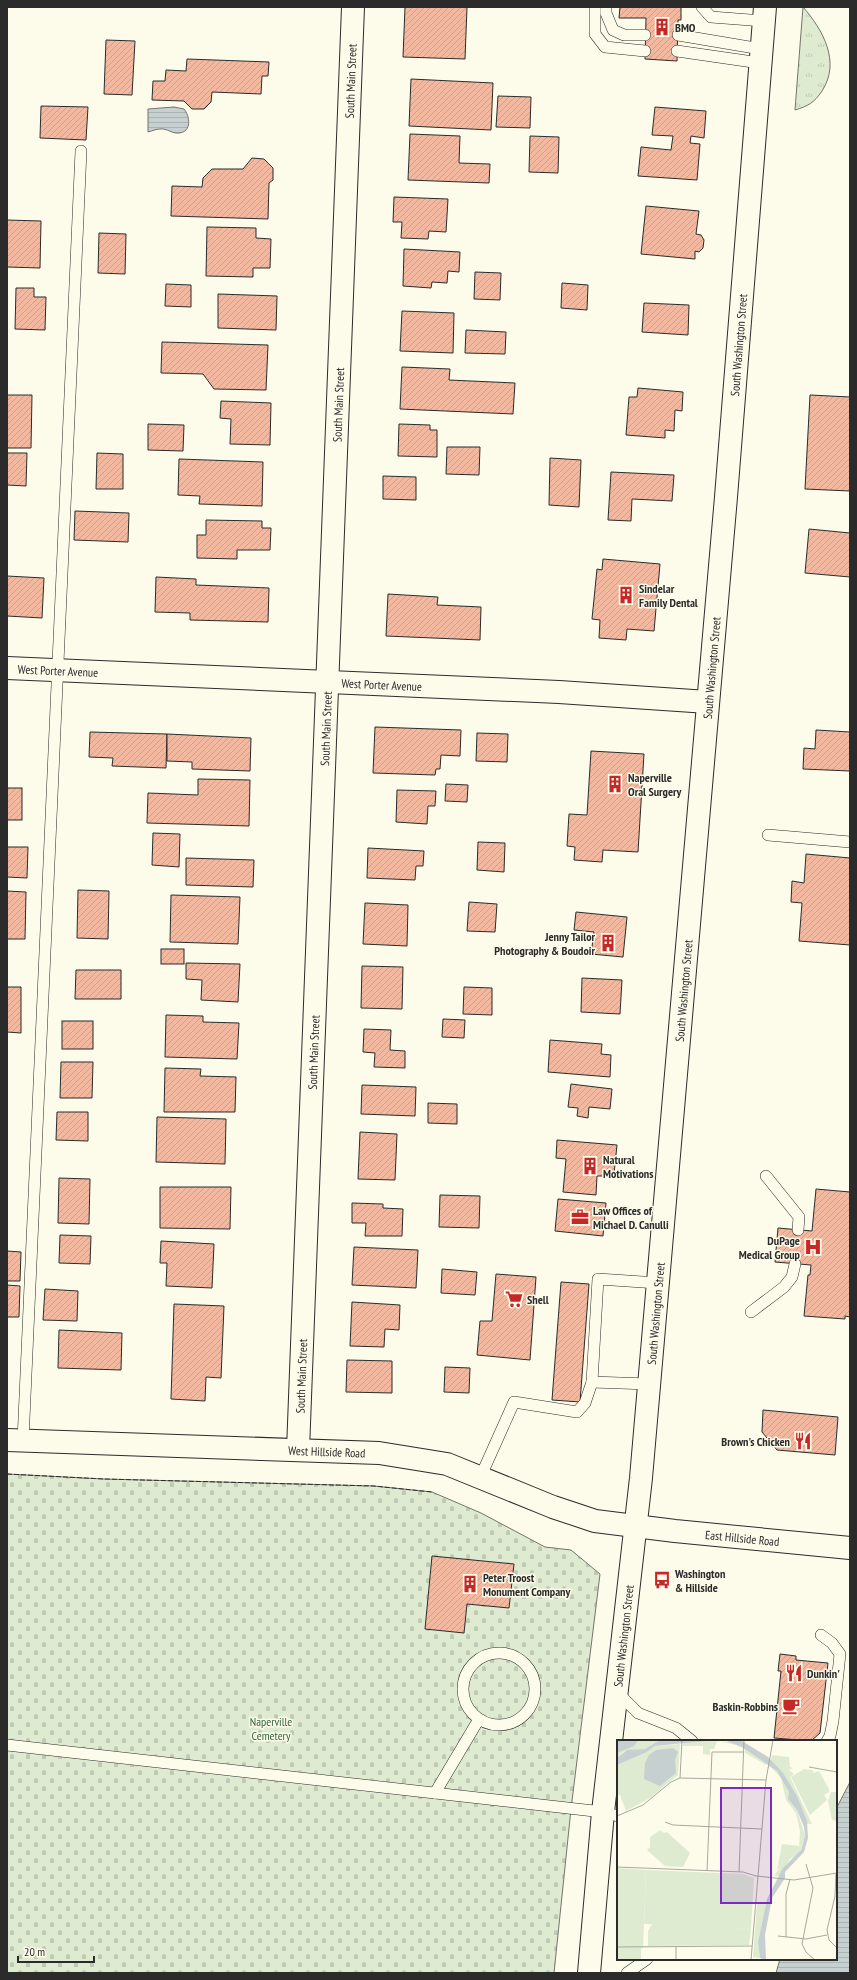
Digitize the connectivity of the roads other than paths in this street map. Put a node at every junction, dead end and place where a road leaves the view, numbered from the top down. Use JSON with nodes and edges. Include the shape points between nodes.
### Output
{"nodes":[{"id":1,"x":353,"y":7,"type":"edge"},
{"id":2,"x":595,"y":7,"type":"edge"},
{"id":3,"x":606,"y":7,"type":"edge"},
{"id":4,"x":702,"y":7,"type":"edge"},
{"id":5,"x":764,"y":14,"type":"edge"},
{"id":6,"x":678,"y":34,"type":"dead end"},
{"id":7,"x":645,"y":35,"type":"dead end"},
{"id":8,"x":645,"y":51,"type":"dead end"},
{"id":9,"x":677,"y":51,"type":"dead end"},
{"id":10,"x":760,"y":56,"type":"junction"},
{"id":11,"x":81,"y":151,"type":"dead end"},
{"id":12,"x":7,"y":668,"type":"edge"},
{"id":13,"x":58,"y":670,"type":"junction"},
{"id":14,"x":328,"y":682,"type":"junction"},
{"id":15,"x":708,"y":702,"type":"junction"},
{"id":16,"x":768,"y":835,"type":"dead end"},
{"id":17,"x":850,"y":842,"type":"edge"},
{"id":18,"x":766,"y":1176,"type":"dead end"},
{"id":19,"x":798,"y":1230,"type":"dead end"},
{"id":20,"x":795,"y":1264,"type":"dead end"},
{"id":21,"x":658,"y":1283,"type":"junction"},
{"id":22,"x":751,"y":1312,"type":"dead end"},
{"id":23,"x":592,"y":1382,"type":"junction"},
{"id":24,"x":649,"y":1384,"type":"junction"},
{"id":25,"x":15,"y":1440,"type":"edge"},
{"id":26,"x":298,"y":1450,"type":"junction"},
{"id":27,"x":480,"y":1478,"type":"junction"},
{"id":28,"x":635,"y":1526,"type":"junction"},
{"id":29,"x":850,"y":1548,"type":"edge"},
{"id":30,"x":821,"y":1635,"type":"dead end"},
{"id":31,"x":618,"y":1693,"type":"junction"},
{"id":32,"x":479,"y":1719,"type":"junction"},
{"id":33,"x":691,"y":1740,"type":"edge"},
{"id":34,"x":828,"y":1740,"type":"edge"},
{"id":35,"x":7,"y":1745,"type":"edge"},
{"id":36,"x":613,"y":1773,"type":"edge"},
{"id":37,"x":434,"y":1793,"type":"junction"},
{"id":38,"x":611,"y":1814,"type":"edge"},
{"id":39,"x":646,"y":1960,"type":"edge"},
{"id":40,"x":589,"y":1973,"type":"edge"},
{"id":41,"x":627,"y":1973,"type":"edge"}],
"edges":[{"from":1,"to":14,"type":"street","name":"South Main Street"},
{"from":2,"to":8,"type":"lane","via":[[595,34],[605,47]]},
{"from":3,"to":7,"type":"lane","via":[[613,30],[624,35]]},
{"from":4,"to":5,"type":"lane","via":[[711,17]]},
{"from":5,"to":10,"type":"street","name":"South Washington Street"},
{"from":6,"to":10,"type":"lane"},
{"from":9,"to":10,"type":"lane"},
{"from":10,"to":15,"type":"street","name":"South Washington Street"},
{"from":11,"to":13,"type":"lane"},
{"from":12,"to":13,"type":"street","name":"West Porter Avenue"},
{"from":13,"to":14,"type":"street","name":"West Porter Avenue"},
{"from":13,"to":25,"type":"lane"},
{"from":14,"to":15,"type":"street","name":"West Porter Avenue"},
{"from":14,"to":26,"type":"street","name":"South Main Street"},
{"from":15,"to":21,"type":"street","name":"South Washington Street"},
{"from":16,"to":17,"type":"lane"},
{"from":18,"to":19,"type":"lane","via":[[799,1217]]},
{"from":20,"to":22,"type":"lane","via":[[792,1277],[784,1287]]},
{"from":21,"to":23,"type":"lane","via":[[598,1279]]},
{"from":21,"to":24,"type":"street","name":"South Washington Street"},
{"from":23,"to":24,"type":"lane"},
{"from":23,"to":27,"type":"lane","via":[[585,1403],[577,1412],[514,1402]]},
{"from":24,"to":28,"type":"street","name":"South Washington Street"},
{"from":25,"to":26,"type":"street","name":"West Hillside Road"},
{"from":26,"to":27,"type":"street","name":"West Hillside Road","via":[[379,1453],[446,1464]]},
{"from":27,"to":28,"type":"street","name":"West Hillside Road","via":[[595,1521]]},
{"from":28,"to":29,"type":"street","name":"East Hillside Road"},
{"from":28,"to":31,"type":"street","name":"South Washington Street"},
{"from":30,"to":34,"type":"lane","via":[[832,1643],[840,1654],[833,1721]]},
{"from":31,"to":33,"type":"lane","via":[[638,1713],[676,1728]]},
{"from":31,"to":36,"type":"street","name":"South Washington Street"},
{"from":32,"to":32,"type":"lane","via":[[501,1725],[512,1723],[530,1709],[536,1687],[528,1666],[519,1658],[495,1653],[483,1656],[469,1669],[463,1687],[464,1699]]},
{"from":32,"to":37,"type":"lane"},
{"from":35,"to":37,"type":"lane"},
{"from":36,"to":38,"type":"street","name":"South Washington Street"},
{"from":37,"to":38,"type":"lane"},
{"from":38,"to":40,"type":"street","name":"South Washington Street"},
{"from":39,"to":41,"type":"lane"}]}
